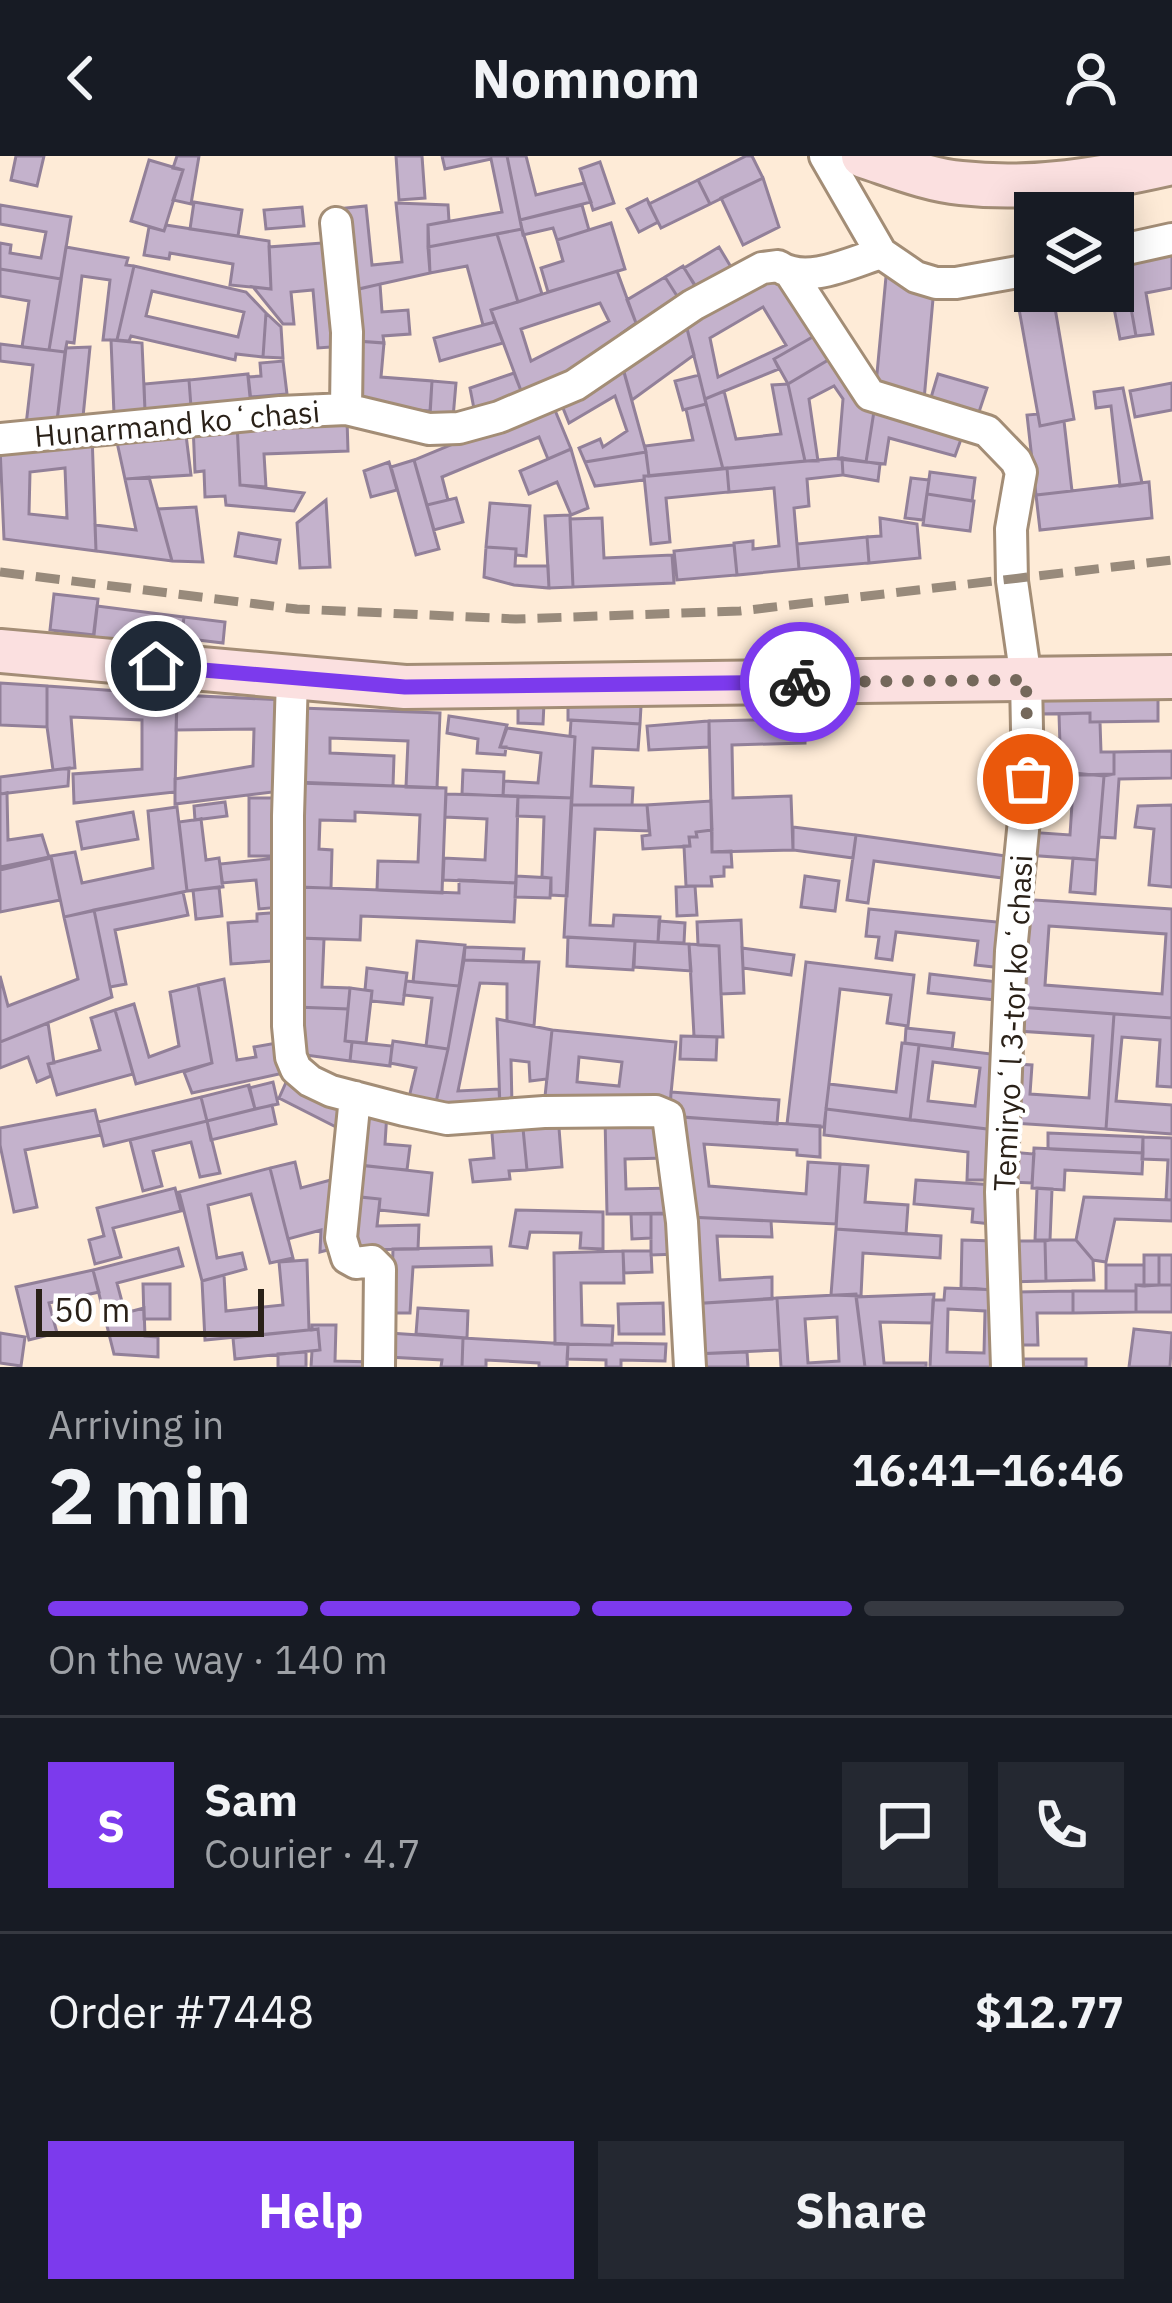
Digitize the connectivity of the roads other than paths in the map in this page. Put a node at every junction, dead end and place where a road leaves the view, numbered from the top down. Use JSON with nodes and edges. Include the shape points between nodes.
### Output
{"nodes":[{"id":1,"x":824,"y":156,"type":"edge"},
{"id":2,"x":862,"y":156,"type":"edge"},
{"id":3,"x":1146,"y":163,"type":"edge"},
{"id":4,"x":336,"y":223,"type":"dead end"},
{"id":5,"x":1172,"y":239,"type":"edge"},
{"id":6,"x":1134,"y":247,"type":"edge"},
{"id":7,"x":881,"y":253,"type":"junction"},
{"id":8,"x":1014,"y":273,"type":"edge"},
{"id":9,"x":791,"y":274,"type":"junction"},
{"id":10,"x":346,"y":409,"type":"junction"},
{"id":11,"x":0,"y":439,"type":"edge"},
{"id":12,"x":0,"y":651,"type":"edge"},
{"id":13,"x":292,"y":677,"type":"junction"},
{"id":14,"x":1172,"y":677,"type":"edge"},
{"id":15,"x":1026,"y":680,"type":"junction"},
{"id":16,"x":356,"y":1097,"type":"junction"},
{"id":17,"x":379,"y":1367,"type":"edge"},
{"id":18,"x":690,"y":1367,"type":"edge"},
{"id":19,"x":1007,"y":1367,"type":"edge"}],
"edges":[{"from":1,"to":7,"type":"street"},
{"from":2,"to":3,"type":"street","via":[[956,183],[1031,186],[1077,183]]},
{"from":4,"to":10,"type":"street"},
{"from":5,"to":6,"type":"street"},
{"from":7,"to":8,"type":"street","via":[[936,283]]},
{"from":7,"to":9,"type":"street","name":"Hunarmand koʻchasi"},
{"from":9,"to":10,"type":"street","name":"Hunarmand koʻchasi","via":[[762,268],[575,385],[499,417],[429,429]]},
{"from":9,"to":15,"type":"street","name":"Temiryoʻl 3-tor koʻchasi","via":[[870,395],[987,431],[1016,461],[1012,581]]},
{"from":10,"to":11,"type":"street","name":"Hunarmand koʻchasi"},
{"from":12,"to":13,"type":"street"},
{"from":13,"to":15,"type":"street","via":[[405,687]]},
{"from":13,"to":16,"type":"street","via":[[291,1057],[310,1081]]},
{"from":14,"to":15,"type":"street"},
{"from":15,"to":19,"type":"street","name":"Temiryoʻl 3-tor koʻchasi","via":[[1028,779],[1001,1192]]},
{"from":16,"to":17,"type":"street","via":[[341,1238],[347,1258],[380,1269]]},
{"from":16,"to":18,"type":"street","via":[[447,1119],[668,1116]]}]}
